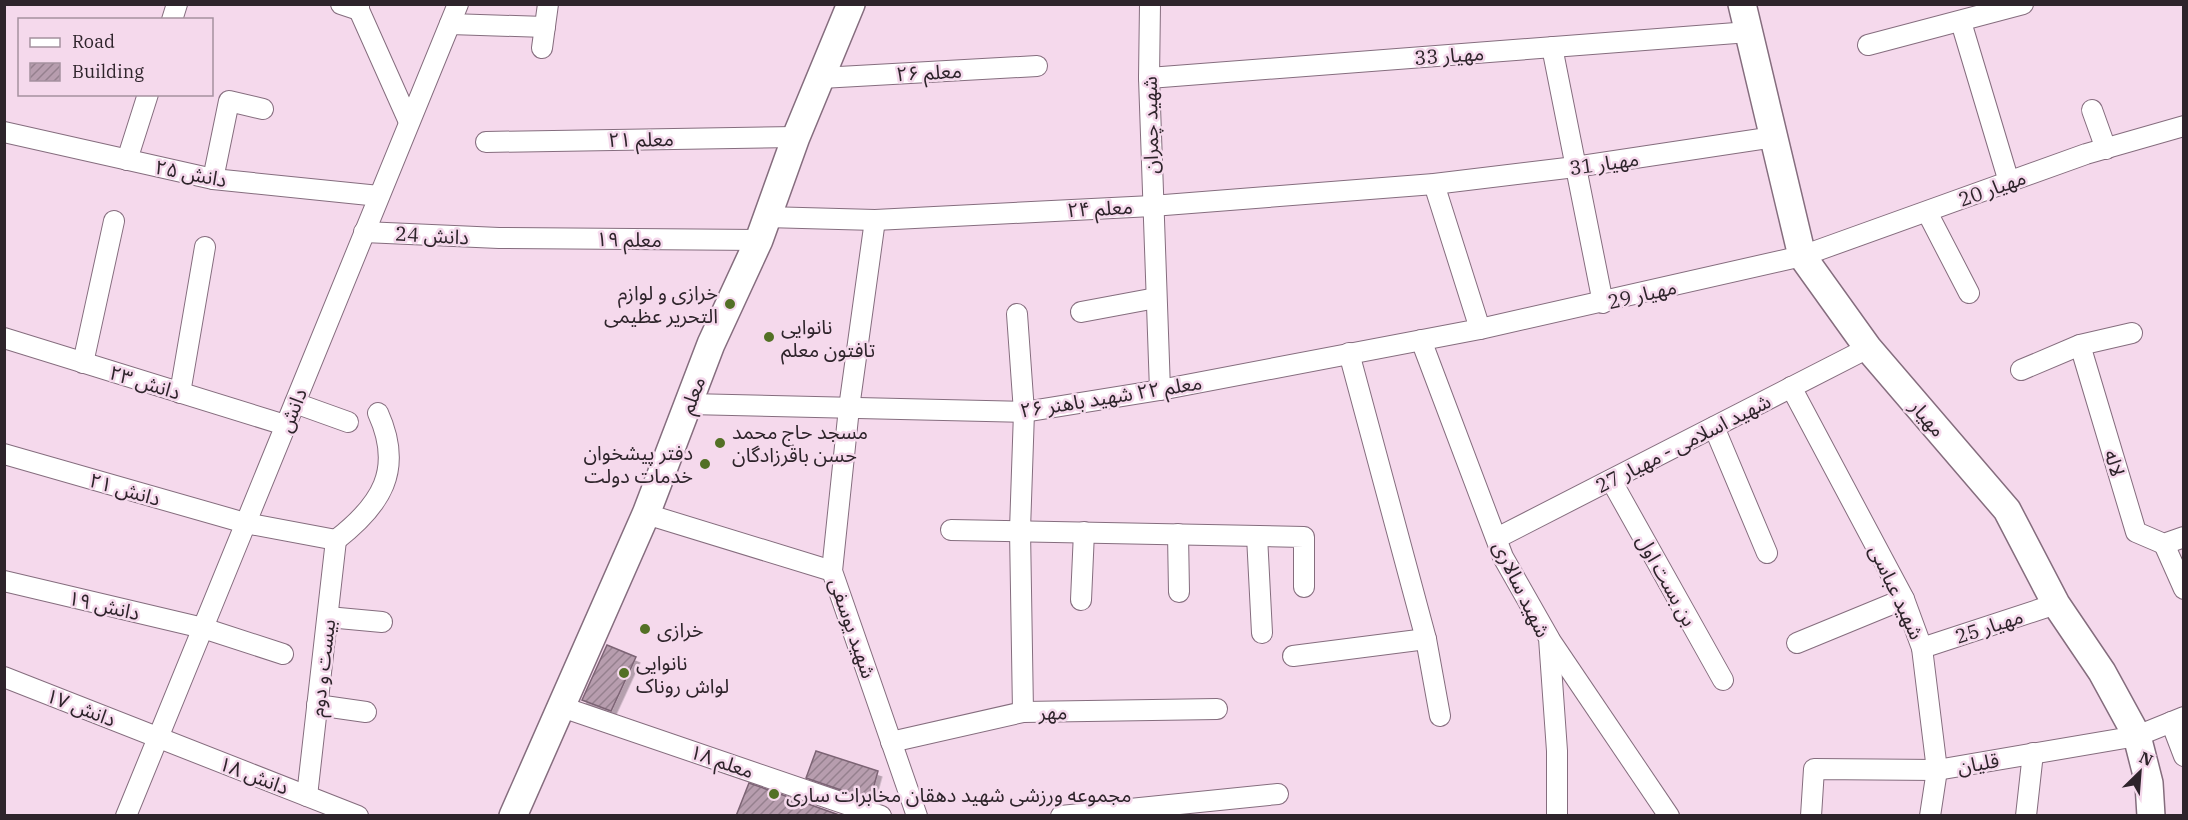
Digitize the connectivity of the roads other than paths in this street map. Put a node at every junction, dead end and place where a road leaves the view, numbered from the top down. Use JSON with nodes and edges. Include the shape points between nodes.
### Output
{"nodes":[{"id":1,"x":458,"y":4,"type":"edge"},
{"id":2,"x":548,"y":4,"type":"edge"},
{"id":3,"x":851,"y":4,"type":"edge"},
{"id":4,"x":1150,"y":4,"type":"edge"},
{"id":5,"x":1742,"y":4,"type":"edge"},
{"id":6,"x":2023,"y":4,"type":"edge"},
{"id":7,"x":353,"y":6,"type":"edge"},
{"id":8,"x":1961,"y":22,"type":"junction"},
{"id":9,"x":450,"y":24,"type":"junction"},
{"id":10,"x":545,"y":27,"type":"junction"},
{"id":11,"x":1749,"y":32,"type":"junction"},
{"id":12,"x":1868,"y":45,"type":"dead end"},
{"id":13,"x":1551,"y":47,"type":"junction"},
{"id":14,"x":542,"y":48,"type":"dead end"},
{"id":15,"x":1037,"y":66,"type":"dead end"},
{"id":16,"x":821,"y":78,"type":"junction"},
{"id":17,"x":1149,"y":78,"type":"junction"},
{"id":18,"x":147,"y":96,"type":"edge"},
{"id":19,"x":263,"y":109,"type":"dead end"},
{"id":20,"x":2092,"y":110,"type":"dead end"},
{"id":21,"x":409,"y":123,"type":"junction"},
{"id":22,"x":2184,"y":126,"type":"edge"},
{"id":23,"x":4,"y":132,"type":"edge"},
{"id":24,"x":796,"y":137,"type":"junction"},
{"id":25,"x":1774,"y":137,"type":"junction"},
{"id":26,"x":486,"y":142,"type":"dead end"},
{"id":27,"x":2106,"y":149,"type":"junction"},
{"id":28,"x":127,"y":160,"type":"junction"},
{"id":29,"x":1575,"y":168,"type":"junction"},
{"id":30,"x":213,"y":179,"type":"junction"},
{"id":31,"x":2009,"y":182,"type":"junction"},
{"id":32,"x":1434,"y":184,"type":"junction"},
{"id":33,"x":379,"y":196,"type":"junction"},
{"id":34,"x":1152,"y":206,"type":"junction"},
{"id":35,"x":1927,"y":212,"type":"junction"},
{"id":36,"x":875,"y":220,"type":"junction"},
{"id":37,"x":114,"y":221,"type":"dead end"},
{"id":38,"x":763,"y":229,"type":"junction"},
{"id":39,"x":364,"y":232,"type":"junction"},
{"id":40,"x":500,"y":238,"type":"joint"},
{"id":41,"x":205,"y":247,"type":"dead end"},
{"id":42,"x":1802,"y":256,"type":"junction"},
{"id":43,"x":1969,"y":294,"type":"dead end"},
{"id":44,"x":1156,"y":298,"type":"junction"},
{"id":45,"x":1603,"y":303,"type":"junction"},
{"id":46,"x":1081,"y":312,"type":"dead end"},
{"id":47,"x":1017,"y":314,"type":"dead end"},
{"id":48,"x":1480,"y":329,"type":"junction"},
{"id":49,"x":2132,"y":333,"type":"dead end"},
{"id":50,"x":4,"y":338,"type":"edge"},
{"id":51,"x":1421,"y":340,"type":"junction"},
{"id":52,"x":2080,"y":345,"type":"junction"},
{"id":53,"x":1868,"y":348,"type":"junction"},
{"id":54,"x":1349,"y":353,"type":"junction"},
{"id":55,"x":83,"y":363,"type":"junction"},
{"id":56,"x":2021,"y":370,"type":"dead end"},
{"id":57,"x":1791,"y":387,"type":"junction"},
{"id":58,"x":1160,"y":390,"type":"junction"},
{"id":59,"x":180,"y":393,"type":"junction"},
{"id":60,"x":295,"y":403,"type":"junction"},
{"id":61,"x":689,"y":404,"type":"junction"},
{"id":62,"x":849,"y":408,"type":"junction"},
{"id":63,"x":1024,"y":412,"type":"junction"},
{"id":64,"x":378,"y":413,"type":"dead end"},
{"id":65,"x":348,"y":422,"type":"dead end"},
{"id":66,"x":285,"y":425,"type":"junction"},
{"id":67,"x":1714,"y":427,"type":"junction"},
{"id":68,"x":4,"y":454,"type":"edge"},
{"id":69,"x":1611,"y":480,"type":"junction"},
{"id":70,"x":646,"y":514,"type":"junction"},
{"id":71,"x":245,"y":523,"type":"junction"},
{"id":72,"x":951,"y":530,"type":"dead end"},
{"id":73,"x":1020,"y":530,"type":"junction"},
{"id":74,"x":1084,"y":532,"type":"junction"},
{"id":75,"x":1178,"y":534,"type":"junction"},
{"id":76,"x":1257,"y":536,"type":"junction"},
{"id":77,"x":2184,"y":537,"type":"edge"},
{"id":78,"x":1497,"y":538,"type":"junction"},
{"id":79,"x":336,"y":540,"type":"junction"},
{"id":80,"x":2164,"y":544,"type":"junction"},
{"id":81,"x":1767,"y":553,"type":"dead end"},
{"id":82,"x":832,"y":570,"type":"junction"},
{"id":83,"x":4,"y":581,"type":"edge"},
{"id":84,"x":1304,"y":587,"type":"dead end"},
{"id":85,"x":2184,"y":589,"type":"edge"},
{"id":86,"x":1179,"y":592,"type":"dead end"},
{"id":87,"x":1904,"y":599,"type":"junction"},
{"id":88,"x":1081,"y":600,"type":"dead end"},
{"id":89,"x":2056,"y":604,"type":"junction"},
{"id":90,"x":328,"y":617,"type":"junction"},
{"id":91,"x":382,"y":622,"type":"dead end"},
{"id":92,"x":203,"y":628,"type":"junction"},
{"id":93,"x":1262,"y":633,"type":"dead end"},
{"id":94,"x":1549,"y":638,"type":"junction"},
{"id":95,"x":1426,"y":639,"type":"junction"},
{"id":96,"x":1797,"y":643,"type":"dead end"},
{"id":97,"x":1922,"y":648,"type":"junction"},
{"id":98,"x":283,"y":654,"type":"dead end"},
{"id":99,"x":1293,"y":656,"type":"dead end"},
{"id":100,"x":4,"y":676,"type":"edge"},
{"id":101,"x":1723,"y":680,"type":"dead end"},
{"id":102,"x":317,"y":705,"type":"junction"},
{"id":103,"x":562,"y":707,"type":"junction"},
{"id":104,"x":1217,"y":709,"type":"dead end"},
{"id":105,"x":366,"y":712,"type":"dead end"},
{"id":106,"x":1023,"y":712,"type":"junction"},
{"id":107,"x":1440,"y":716,"type":"dead end"},
{"id":108,"x":2177,"y":719,"type":"edge"},
{"id":109,"x":2138,"y":736,"type":"junction"},
{"id":110,"x":158,"y":737,"type":"junction"},
{"id":111,"x":891,"y":742,"type":"junction"},
{"id":112,"x":2033,"y":753,"type":"junction"},
{"id":113,"x":2184,"y":756,"type":"edge"},
{"id":114,"x":1937,"y":770,"type":"junction"},
{"id":115,"x":1278,"y":794,"type":"dead end"},
{"id":116,"x":307,"y":796,"type":"junction"},
{"id":117,"x":354,"y":814,"type":"edge"},
{"id":118,"x":126,"y":816,"type":"edge"},
{"id":119,"x":513,"y":816,"type":"edge"},
{"id":120,"x":882,"y":816,"type":"edge"},
{"id":121,"x":917,"y":816,"type":"edge"},
{"id":122,"x":1061,"y":816,"type":"edge"},
{"id":123,"x":1557,"y":816,"type":"edge"},
{"id":124,"x":1669,"y":816,"type":"edge"},
{"id":125,"x":1811,"y":816,"type":"edge"},
{"id":126,"x":1930,"y":816,"type":"edge"},
{"id":127,"x":2026,"y":816,"type":"edge"},
{"id":128,"x":2151,"y":816,"type":"edge"}],
"edges":[{"from":1,"to":9,"type":"street","name":"دانش"},
{"from":2,"to":10,"type":"street"},
{"from":3,"to":16,"type":"street","name":"معلم"},
{"from":4,"to":17,"type":"street","name":"شهید چمران"},
{"from":5,"to":11,"type":"street","name":"مهیار"},
{"from":6,"to":8,"type":"street"},
{"from":7,"to":21,"type":"street"},
{"from":8,"to":12,"type":"street"},
{"from":8,"to":31,"type":"street"},
{"from":9,"to":10,"type":"street"},
{"from":9,"to":21,"type":"street","name":"دانش"},
{"from":10,"to":14,"type":"street"},
{"from":11,"to":13,"type":"street","name":"مهیار 33"},
{"from":11,"to":25,"type":"street","name":"مهیار"},
{"from":13,"to":17,"type":"street","name":"مهیار 33"},
{"from":13,"to":29,"type":"street"},
{"from":15,"to":16,"type":"street","name":"معلم ۲۶"},
{"from":16,"to":24,"type":"street","name":"معلم"},
{"from":17,"to":34,"type":"street","name":"شهید چمران"},
{"from":18,"to":28,"type":"street"},
{"from":19,"to":30,"type":"street","via":[[229,101]]},
{"from":20,"to":27,"type":"street"},
{"from":21,"to":33,"type":"street","name":"دانش"},
{"from":22,"to":27,"type":"street","name":"مهیار 20"},
{"from":23,"to":28,"type":"street","name":"دانش ۲۵"},
{"from":24,"to":26,"type":"street","name":"معلم ۲۱"},
{"from":24,"to":38,"type":"street","name":"معلم"},
{"from":25,"to":29,"type":"street","name":"مهیار 31"},
{"from":25,"to":42,"type":"street","name":"مهیار"},
{"from":27,"to":31,"type":"street","name":"مهیار 20"},
{"from":28,"to":30,"type":"street","name":"دانش ۲۵"},
{"from":29,"to":32,"type":"street","name":"مهیار 31"},
{"from":29,"to":45,"type":"street"},
{"from":30,"to":33,"type":"street","name":"دانش ۲۵"},
{"from":31,"to":35,"type":"street","name":"مهیار 20"},
{"from":32,"to":34,"type":"street","name":"معلم ۲۴"},
{"from":32,"to":48,"type":"street"},
{"from":33,"to":39,"type":"street","name":"دانش"},
{"from":34,"to":36,"type":"street","name":"معلم ۲۴"},
{"from":34,"to":44,"type":"street","name":"شهید چمران"},
{"from":35,"to":42,"type":"street","name":"مهیار 20"},
{"from":35,"to":43,"type":"street"},
{"from":36,"to":38,"type":"street","name":"معلم ۲۴"},
{"from":36,"to":62,"type":"street","name":"شهید یوسفی"},
{"from":37,"to":55,"type":"street"},
{"from":38,"to":40,"type":"street","name":"معلم ۱۹"},
{"from":38,"to":61,"type":"street","name":"معلم","via":[[711,344]]},
{"from":39,"to":40,"type":"street","name":"دانش 24"},
{"from":39,"to":60,"type":"street","name":"دانش"},
{"from":41,"to":59,"type":"street"},
{"from":42,"to":45,"type":"street","name":"مهیار 29"},
{"from":42,"to":53,"type":"street","name":"مهیار"},
{"from":44,"to":46,"type":"street"},
{"from":44,"to":58,"type":"street","name":"شهید چمران"},
{"from":45,"to":48,"type":"street","name":"مهیار 29"},
{"from":47,"to":63,"type":"street"},
{"from":48,"to":51,"type":"street","name":"مهیار 29"},
{"from":49,"to":52,"type":"street"},
{"from":50,"to":55,"type":"street","name":"دانش ٢٣"},
{"from":51,"to":54,"type":"street","name":"معلم ۲۲ شهید باهنر ۲۶"},
{"from":51,"to":78,"type":"street","name":"شهید سالاری"},
{"from":52,"to":56,"type":"street"},
{"from":52,"to":80,"type":"street","name":"لاله","via":[[2136,532]]},
{"from":53,"to":57,"type":"street","name":"شهید اسلامی - مهیار 27"},
{"from":53,"to":89,"type":"street","name":"مهیار","via":[[2007,510]]},
{"from":54,"to":58,"type":"street","name":"معلم ۲۲ شهید باهنر ۲۶"},
{"from":54,"to":95,"type":"street"},
{"from":55,"to":59,"type":"street","name":"دانش ٢٣"},
{"from":57,"to":67,"type":"street","name":"شهید اسلامی - مهیار 27"},
{"from":57,"to":87,"type":"street","name":"شهید عباسی"},
{"from":58,"to":63,"type":"street","name":"معلم ۲۲ شهید باهنر ۲۶"},
{"from":59,"to":66,"type":"street","name":"دانش ٢٣"},
{"from":60,"to":65,"type":"street"},
{"from":60,"to":66,"type":"street","name":"دانش"},
{"from":61,"to":62,"type":"street","name":"معلم ۲۲ شهید باهنر ۲۶"},
{"from":61,"to":70,"type":"street","name":"معلم"},
{"from":62,"to":63,"type":"street","name":"معلم ۲۲ شهید باهنر ۲۶"},
{"from":62,"to":82,"type":"street","name":"شهید یوسفی"},
{"from":63,"to":73,"type":"street"},
{"from":64,"to":79,"type":"street","via":[[387,432],[388,458],[382,494],[363,519]]},
{"from":66,"to":71,"type":"street","name":"دانش"},
{"from":67,"to":69,"type":"street","name":"شهید اسلامی - مهیار 27"},
{"from":67,"to":81,"type":"street"},
{"from":68,"to":71,"type":"street","name":"دانش ٢١"},
{"from":69,"to":78,"type":"street","name":"شهید اسلامی - مهیار 27"},
{"from":69,"to":101,"type":"street","name":"بن بست اول"},
{"from":70,"to":82,"type":"street"},
{"from":70,"to":103,"type":"street","name":"معلم"},
{"from":71,"to":79,"type":"street","name":"دانش ٢١"},
{"from":71,"to":92,"type":"street","name":"دانش"},
{"from":72,"to":73,"type":"street"},
{"from":73,"to":74,"type":"street"},
{"from":73,"to":106,"type":"street"},
{"from":74,"to":75,"type":"street"},
{"from":74,"to":88,"type":"street"},
{"from":75,"to":76,"type":"street"},
{"from":75,"to":86,"type":"street"},
{"from":76,"to":84,"type":"street","via":[[1304,537]]},
{"from":76,"to":93,"type":"street"},
{"from":77,"to":80,"type":"street"},
{"from":78,"to":94,"type":"street","name":"شهید سالاری","via":[[1503,557]]},
{"from":79,"to":90,"type":"street","name":"بیست و دوم"},
{"from":80,"to":85,"type":"street"},
{"from":82,"to":111,"type":"street","name":"شهید یوسفی"},
{"from":83,"to":92,"type":"street","name":"دانش ١٩"},
{"from":87,"to":96,"type":"street"},
{"from":87,"to":97,"type":"street","name":"شهید عباسی"},
{"from":89,"to":97,"type":"street","name":"مهیار 25"},
{"from":89,"to":109,"type":"street","name":"مهیار","via":[[2102,672]]},
{"from":90,"to":91,"type":"street"},
{"from":90,"to":102,"type":"street","name":"بیست و دوم"},
{"from":92,"to":98,"type":"street","name":"دانش ١٩"},
{"from":92,"to":110,"type":"street","name":"دانش"},
{"from":94,"to":123,"type":"street","name":"شهید سالاری"},
{"from":94,"to":124,"type":"street"},
{"from":95,"to":99,"type":"street"},
{"from":95,"to":107,"type":"street"},
{"from":97,"to":114,"type":"street","name":"شهید عباسی"},
{"from":100,"to":110,"type":"street","name":"دانش ۱۷"},
{"from":102,"to":105,"type":"street"},
{"from":102,"to":116,"type":"street","name":"بیست و دوم"},
{"from":103,"to":119,"type":"street","name":"معلم"},
{"from":103,"to":120,"type":"street","name":"معلم ۱۸"},
{"from":104,"to":106,"type":"street","name":"مهر"},
{"from":106,"to":111,"type":"street","name":"مهر"},
{"from":108,"to":109,"type":"street","name":"قلیان"},
{"from":108,"to":113,"type":"street"},
{"from":109,"to":112,"type":"street","name":"قلیان"},
{"from":109,"to":128,"type":"street","name":"مهیار","via":[[2149,783]]},
{"from":110,"to":116,"type":"street","name":"دانش ١٨"},
{"from":110,"to":118,"type":"street","name":"دانش"},
{"from":111,"to":121,"type":"street","name":"شهید یوسفی"},
{"from":112,"to":114,"type":"street","name":"قلیان"},
{"from":112,"to":127,"type":"street"},
{"from":114,"to":125,"type":"street","name":"قلیان","via":[[1814,769]]},
{"from":114,"to":126,"type":"street","name":"شهید عباسی"},
{"from":115,"to":122,"type":"street"},
{"from":116,"to":117,"type":"street","name":"دانش ١٨"}]}
